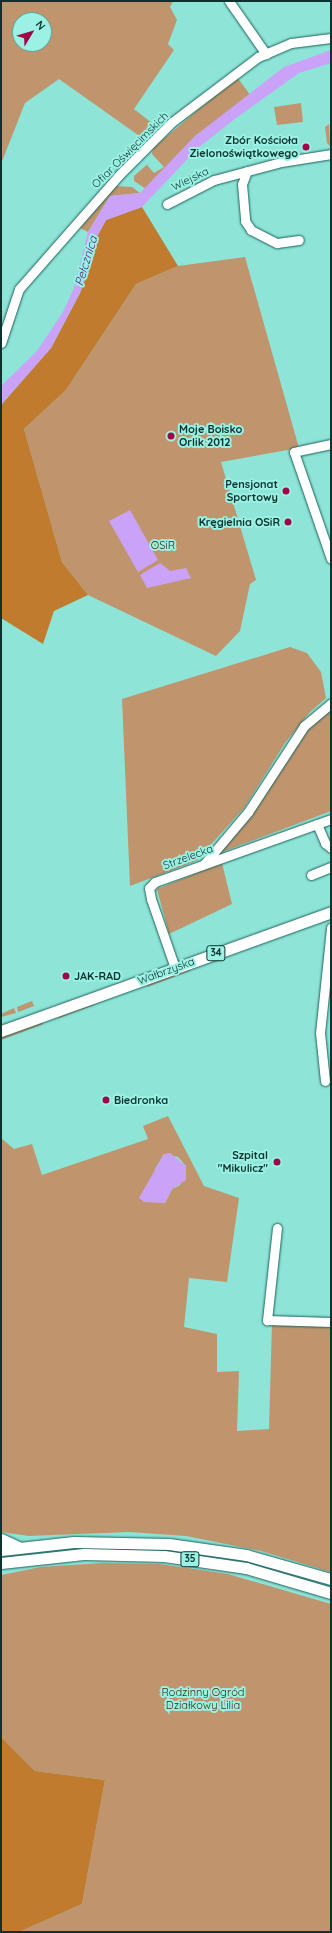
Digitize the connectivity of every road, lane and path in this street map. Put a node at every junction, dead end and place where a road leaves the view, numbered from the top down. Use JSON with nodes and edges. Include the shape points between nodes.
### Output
{"nodes":[{"id":1,"x":229,"y":1,"type":"edge"},
{"id":2,"x":331,"y":38,"type":"edge"},
{"id":3,"x":266,"y":54,"type":"junction"},
{"id":4,"x":331,"y":154,"type":"edge"},
{"id":5,"x":247,"y":171,"type":"junction"},
{"id":6,"x":167,"y":204,"type":"dead end"},
{"id":7,"x":300,"y":240,"type":"dead end"},
{"id":8,"x":1,"y":342,"type":"edge"},
{"id":9,"x":331,"y":444,"type":"edge"},
{"id":10,"x":331,"y":560,"type":"edge"},
{"id":11,"x":331,"y":703,"type":"edge"},
{"id":12,"x":331,"y":819,"type":"edge"},
{"id":13,"x":317,"y":824,"type":"junction"},
{"id":14,"x":331,"y":848,"type":"edge"},
{"id":15,"x":205,"y":863,"type":"junction"},
{"id":16,"x":331,"y":867,"type":"edge"},
{"id":17,"x":311,"y":875,"type":"dead end"},
{"id":18,"x":331,"y":912,"type":"edge"},
{"id":19,"x":331,"y":928,"type":"edge"},
{"id":20,"x":175,"y":968,"type":"junction"},
{"id":21,"x":1,"y":1031,"type":"edge"},
{"id":22,"x":325,"y":1081,"type":"dead end"},
{"id":23,"x":277,"y":1228,"type":"dead end"},
{"id":24,"x":331,"y":1322,"type":"edge"},
{"id":25,"x":1,"y":1539,"type":"edge"},
{"id":26,"x":19,"y":1547,"type":"junction"},
{"id":27,"x":1,"y":1550,"type":"edge"},
{"id":28,"x":1,"y":1563,"type":"edge"},
{"id":29,"x":331,"y":1579,"type":"edge"},
{"id":30,"x":331,"y":1593,"type":"edge"}],
"edges":[{"from":1,"to":3,"type":"street"},
{"from":2,"to":3,"type":"street","name":"Ofiar Oświęcimskich","via":[[311,38]]},
{"from":3,"to":8,"type":"street","name":"Ofiar Oświęcimskich","via":[[172,122],[120,174],[19,289]]},
{"from":4,"to":5,"type":"street","name":"Wiejska"},
{"from":5,"to":6,"type":"street","name":"Wiejska","via":[[214,180]]},
{"from":5,"to":7,"type":"street","via":[[242,184],[245,221],[251,230],[277,243]]},
{"from":9,"to":10,"type":"street","via":[[294,452]]},
{"from":11,"to":15,"type":"street","via":[[304,726],[248,812]]},
{"from":12,"to":13,"type":"street","name":"Strzelecka"},
{"from":13,"to":14,"type":"street","via":[[325,843]]},
{"from":13,"to":15,"type":"street","name":"Strzelecka"},
{"from":15,"to":20,"type":"street","name":"Strzelecka","via":[[149,888]]},
{"from":16,"to":17,"type":"street"},
{"from":18,"to":20,"type":"main road","name":"Wałbrzyska","number":"34"},
{"from":19,"to":22,"type":"street","via":[[320,1033]]},
{"from":20,"to":21,"type":"main road","name":"Wałbrzyska","number":"34"},
{"from":23,"to":24,"type":"street","via":[[267,1320]]},
{"from":25,"to":26,"type":"main road"},
{"from":26,"to":27,"type":"main road","number":"35"},
{"from":26,"to":29,"type":"main road","number":"35","via":[[99,1541],[169,1544],[246,1555]]},
{"from":28,"to":30,"type":"main road","number":"35","via":[[84,1554],[164,1556],[246,1568]]}]}
